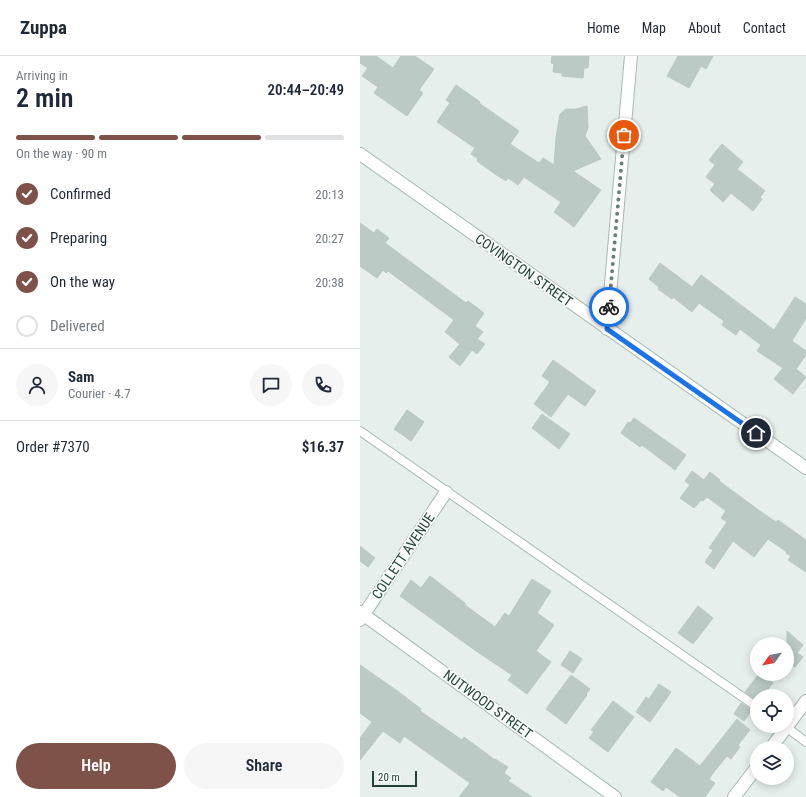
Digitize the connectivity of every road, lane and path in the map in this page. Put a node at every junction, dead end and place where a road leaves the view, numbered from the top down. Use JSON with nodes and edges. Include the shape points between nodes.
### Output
{"nodes":[{"id":1,"x":631,"y":56,"type":"edge"},
{"id":2,"x":360,"y":154,"type":"edge"},
{"id":3,"x":607,"y":329,"type":"junction"},
{"id":4,"x":360,"y":431,"type":"edge"},
{"id":5,"x":806,"y":468,"type":"edge"},
{"id":6,"x":446,"y":492,"type":"junction"},
{"id":7,"x":361,"y":615,"type":"edge"},
{"id":8,"x":806,"y":701,"type":"edge"},
{"id":9,"x":750,"y":702,"type":"edge"},
{"id":10,"x":794,"y":717,"type":"edge"},
{"id":11,"x":794,"y":733,"type":"edge"},
{"id":12,"x":806,"y":742,"type":"edge"},
{"id":13,"x":750,"y":776,"type":"edge"},
{"id":14,"x":615,"y":797,"type":"edge"},
{"id":15,"x":734,"y":797,"type":"edge"}],
"edges":[{"from":1,"to":3,"type":"street"},
{"from":2,"to":3,"type":"street","name":"COVINGTON STREET"},
{"from":3,"to":5,"type":"street","name":"COVINGTON STREET"},
{"from":4,"to":6,"type":"lane"},
{"from":6,"to":7,"type":"street","name":"COLLETT AVENUE"},
{"from":6,"to":9,"type":"lane"},
{"from":7,"to":14,"type":"street","name":"NUTWOOD STREET"},
{"from":8,"to":10,"type":"street"},
{"from":11,"to":12,"type":"lane"},
{"from":13,"to":15,"type":"street"}]}
